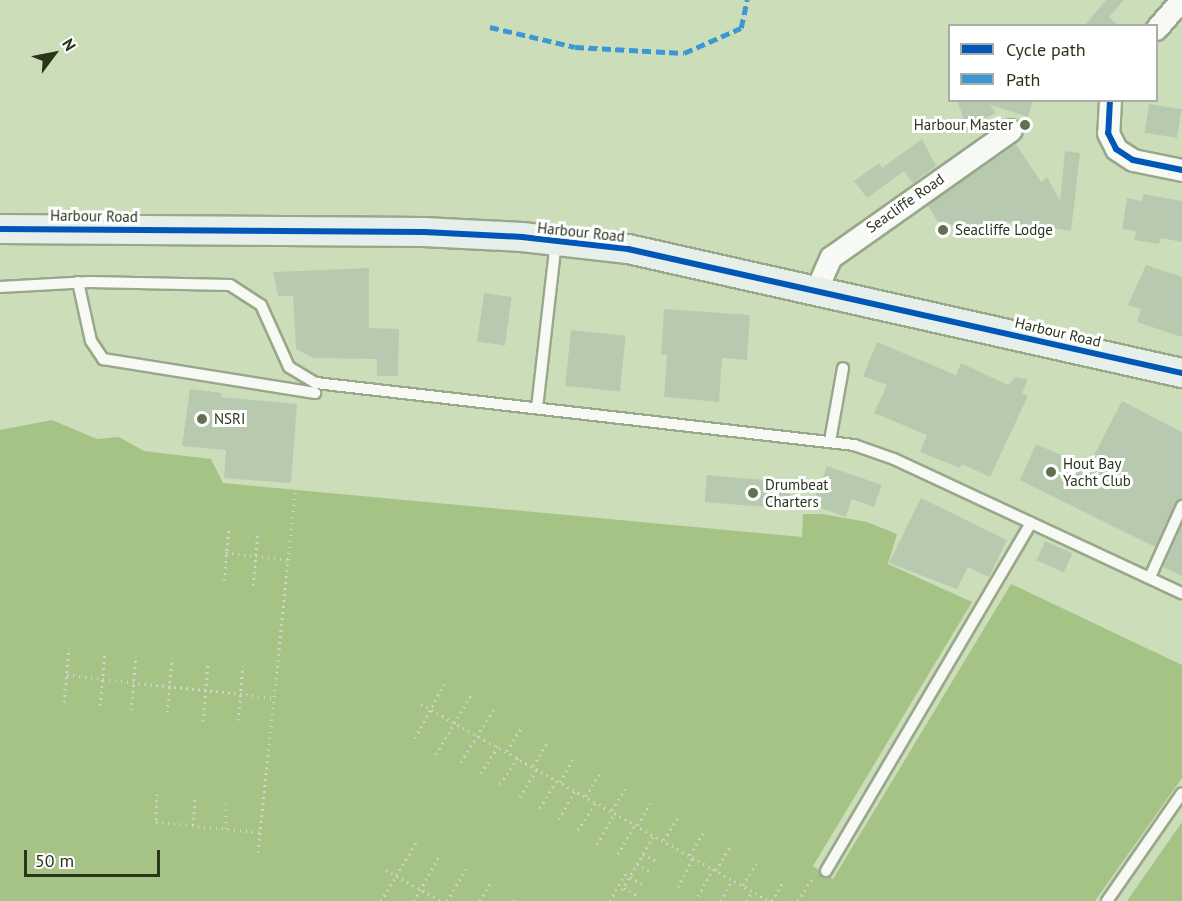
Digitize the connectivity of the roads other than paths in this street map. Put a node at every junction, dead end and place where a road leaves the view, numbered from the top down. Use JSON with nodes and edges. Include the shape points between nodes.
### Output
{"nodes":[{"id":1,"x":1181,"y":0,"type":"edge"},
{"id":2,"x":1158,"y":27,"type":"edge"},
{"id":3,"x":1110,"y":102,"type":"edge"},
{"id":4,"x":1011,"y":129,"type":"dead end"},
{"id":5,"x":1182,"y":170,"type":"edge"},
{"id":6,"x":0,"y":229,"type":"edge"},
{"id":7,"x":556,"y":241,"type":"junction"},
{"id":8,"x":78,"y":282,"type":"junction"},
{"id":9,"x":0,"y":287,"type":"edge"},
{"id":10,"x":816,"y":290,"type":"junction"},
{"id":11,"x":843,"y":368,"type":"dead end"},
{"id":12,"x":1182,"y":373,"type":"edge"},
{"id":13,"x":315,"y":393,"type":"dead end"},
{"id":14,"x":537,"y":408,"type":"junction"},
{"id":15,"x":830,"y":441,"type":"junction"},
{"id":16,"x":1182,"y":506,"type":"edge"},
{"id":17,"x":1031,"y":523,"type":"junction"},
{"id":18,"x":1150,"y":577,"type":"junction"},
{"id":19,"x":1182,"y":592,"type":"edge"},
{"id":20,"x":1182,"y":793,"type":"edge"},
{"id":21,"x":821,"y":871,"type":"road end"},
{"id":22,"x":1107,"y":901,"type":"edge"}],
"edges":[{"from":1,"to":2,"type":"street"},
{"from":3,"to":5,"type":"street","via":[[1108,133],[1116,149],[1133,160]]},
{"from":4,"to":10,"type":"street","name":"Seacliffe Road","via":[[831,256]]},
{"from":6,"to":7,"type":"street","name":"Harbour Road","via":[[424,232]]},
{"from":7,"to":10,"type":"street","name":"Harbour Road","via":[[628,249]]},
{"from":7,"to":14,"type":"lane"},
{"from":8,"to":9,"type":"lane"},
{"from":8,"to":13,"type":"lane","via":[[91,341],[103,359]]},
{"from":8,"to":14,"type":"lane","via":[[230,285],[261,305],[289,367],[316,383]]},
{"from":10,"to":12,"type":"street","name":"Harbour Road"},
{"from":11,"to":15,"type":"lane"},
{"from":14,"to":15,"type":"lane"},
{"from":15,"to":17,"type":"lane","via":[[878,451]]},
{"from":16,"to":18,"type":"lane"},
{"from":17,"to":18,"type":"lane"},
{"from":17,"to":21,"type":"lane"},
{"from":18,"to":19,"type":"lane"},
{"from":20,"to":22,"type":"lane"}]}
